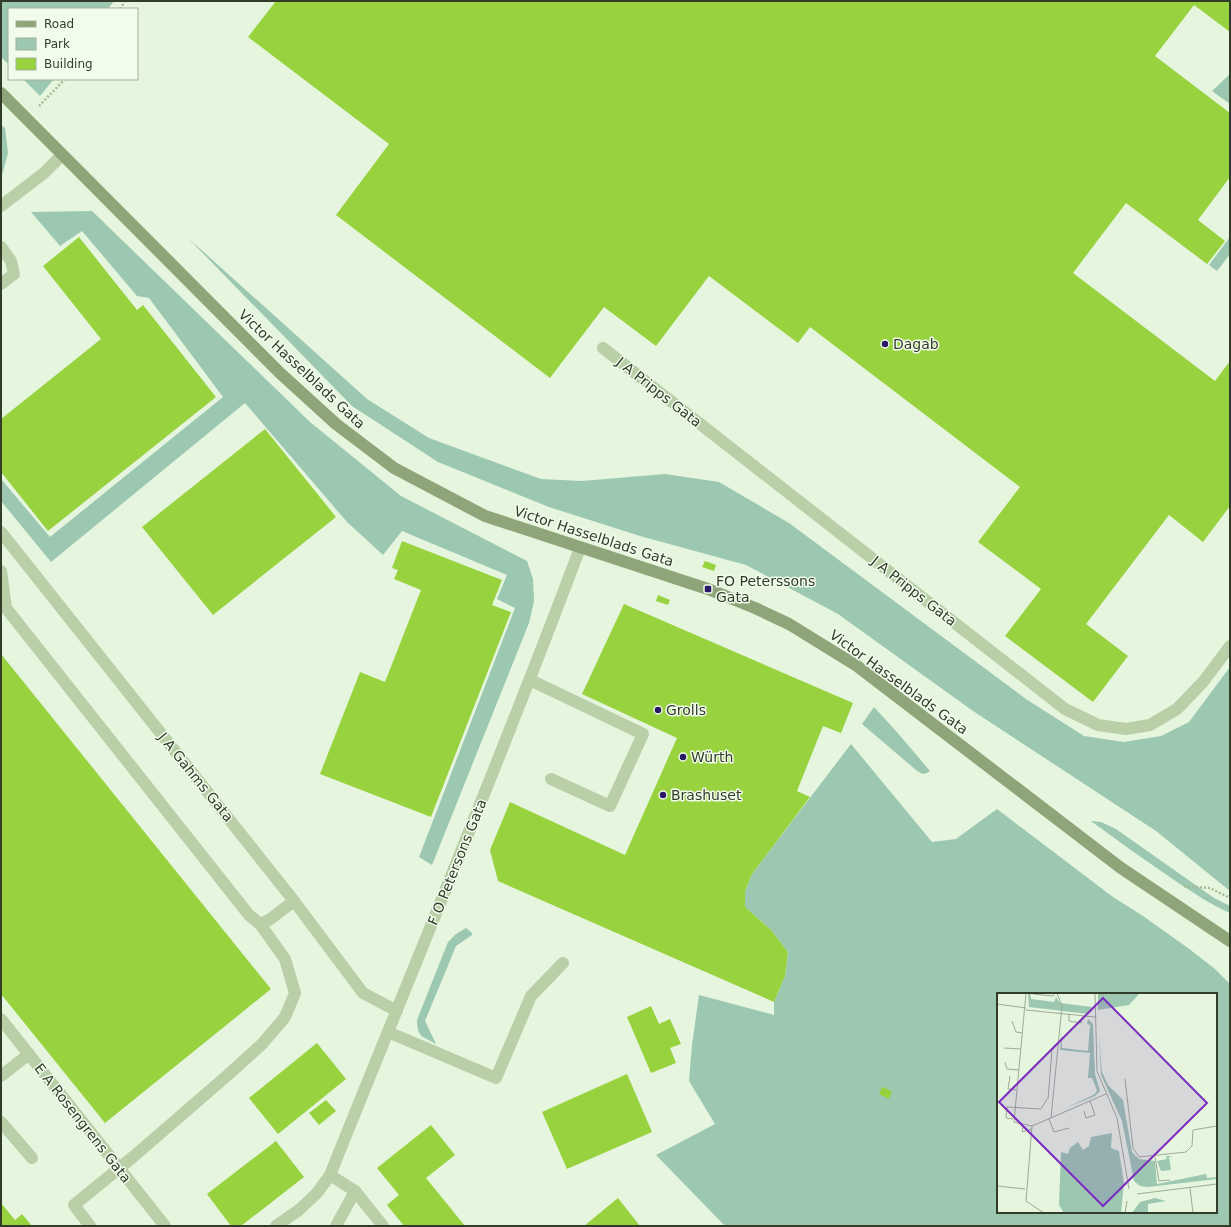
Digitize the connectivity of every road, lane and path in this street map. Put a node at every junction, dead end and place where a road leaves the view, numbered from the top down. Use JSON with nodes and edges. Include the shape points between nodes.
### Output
{"nodes":[{"id":1,"x":64,"y":80,"type":"edge"},
{"id":2,"x":1,"y":93,"type":"edge"},
{"id":3,"x":26,"y":119,"type":"junction"},
{"id":4,"x":62,"y":155,"type":"junction"},
{"id":5,"x":1,"y":206,"type":"edge"},
{"id":6,"x":1,"y":247,"type":"edge"},
{"id":7,"x":1,"y":284,"type":"edge"},
{"id":8,"x":604,"y":348,"type":"dead end"},
{"id":9,"x":1,"y":532,"type":"edge"},
{"id":10,"x":580,"y":548,"type":"junction"},
{"id":11,"x":1,"y":571,"type":"edge"},
{"id":12,"x":1230,"y":646,"type":"edge"},
{"id":13,"x":530,"y":680,"type":"junction"},
{"id":14,"x":551,"y":779,"type":"dead end"},
{"id":15,"x":1181,"y":886,"type":"dead end"},
{"id":16,"x":1230,"y":898,"type":"edge"},
{"id":17,"x":294,"y":901,"type":"junction"},
{"id":18,"x":260,"y":924,"type":"junction"},
{"id":19,"x":1230,"y":941,"type":"edge"},
{"id":20,"x":563,"y":963,"type":"dead end"},
{"id":21,"x":397,"y":1011,"type":"junction"},
{"id":22,"x":1,"y":1019,"type":"edge"},
{"id":23,"x":388,"y":1032,"type":"junction"},
{"id":24,"x":29,"y":1054,"type":"junction"},
{"id":25,"x":1,"y":1076,"type":"edge"},
{"id":26,"x":1,"y":1122,"type":"edge"},
{"id":27,"x":32,"y":1158,"type":"dead end"},
{"id":28,"x":119,"y":1169,"type":"junction"},
{"id":29,"x":330,"y":1175,"type":"junction"},
{"id":30,"x":355,"y":1191,"type":"junction"},
{"id":31,"x":279,"y":1225,"type":"edge"},
{"id":32,"x":90,"y":1226,"type":"edge"},
{"id":33,"x":165,"y":1226,"type":"edge"},
{"id":34,"x":336,"y":1226,"type":"edge"},
{"id":35,"x":383,"y":1226,"type":"edge"}],
"edges":[{"from":1,"to":3,"type":"path"},
{"from":2,"to":3,"type":"street","name":"Victor Hasselblads Gata"},
{"from":3,"to":4,"type":"street","name":"Victor Hasselblads Gata"},
{"from":4,"to":5,"type":"street"},
{"from":4,"to":10,"type":"street","name":"Victor Hasselblads Gata","via":[[280,372],[336,424],[394,468],[485,516]]},
{"from":6,"to":7,"type":"street","via":[[11,261],[14,274]]},
{"from":8,"to":12,"type":"street","name":"J A Pripps Gata","via":[[1065,709],[1098,725],[1126,729],[1150,725],[1178,709],[1203,682]]},
{"from":9,"to":17,"type":"street","name":"J A Gahms Gata"},
{"from":10,"to":13,"type":"street","name":"F O Petersons Gata"},
{"from":10,"to":19,"type":"street","name":"Victor Hasselblads Gata","via":[[663,573],[741,602],[789,624],[825,645],[864,671],[1121,868]]},
{"from":11,"to":18,"type":"street","via":[[6,608],[249,915]]},
{"from":13,"to":14,"type":"street","via":[[643,734],[610,806]]},
{"from":13,"to":21,"type":"street","name":"F O Petersons Gata"},
{"from":15,"to":16,"type":"path","via":[[1210,888]]},
{"from":17,"to":18,"type":"street"},
{"from":17,"to":21,"type":"street","name":"J A Gahms Gata","via":[[363,993]]},
{"from":18,"to":28,"type":"street","via":[[285,959],[295,994],[285,1017],[262,1044]]},
{"from":20,"to":23,"type":"street","via":[[530,996],[496,1078]]},
{"from":21,"to":23,"type":"street","name":"F O Petersons Gata"},
{"from":22,"to":24,"type":"street","name":"E A Rosengrens Gata"},
{"from":23,"to":29,"type":"street","name":"F O Petersons Gata"},
{"from":24,"to":25,"type":"street"},
{"from":24,"to":28,"type":"street","name":"E A Rosengrens Gata"},
{"from":26,"to":27,"type":"street"},
{"from":28,"to":32,"type":"street","via":[[74,1205]]},
{"from":28,"to":33,"type":"street","name":"E A Rosengrens Gata"},
{"from":29,"to":30,"type":"street"},
{"from":29,"to":31,"type":"street","name":"F O Petersons Gata","via":[[317,1193]]},
{"from":30,"to":34,"type":"street"},
{"from":30,"to":35,"type":"street"}]}
